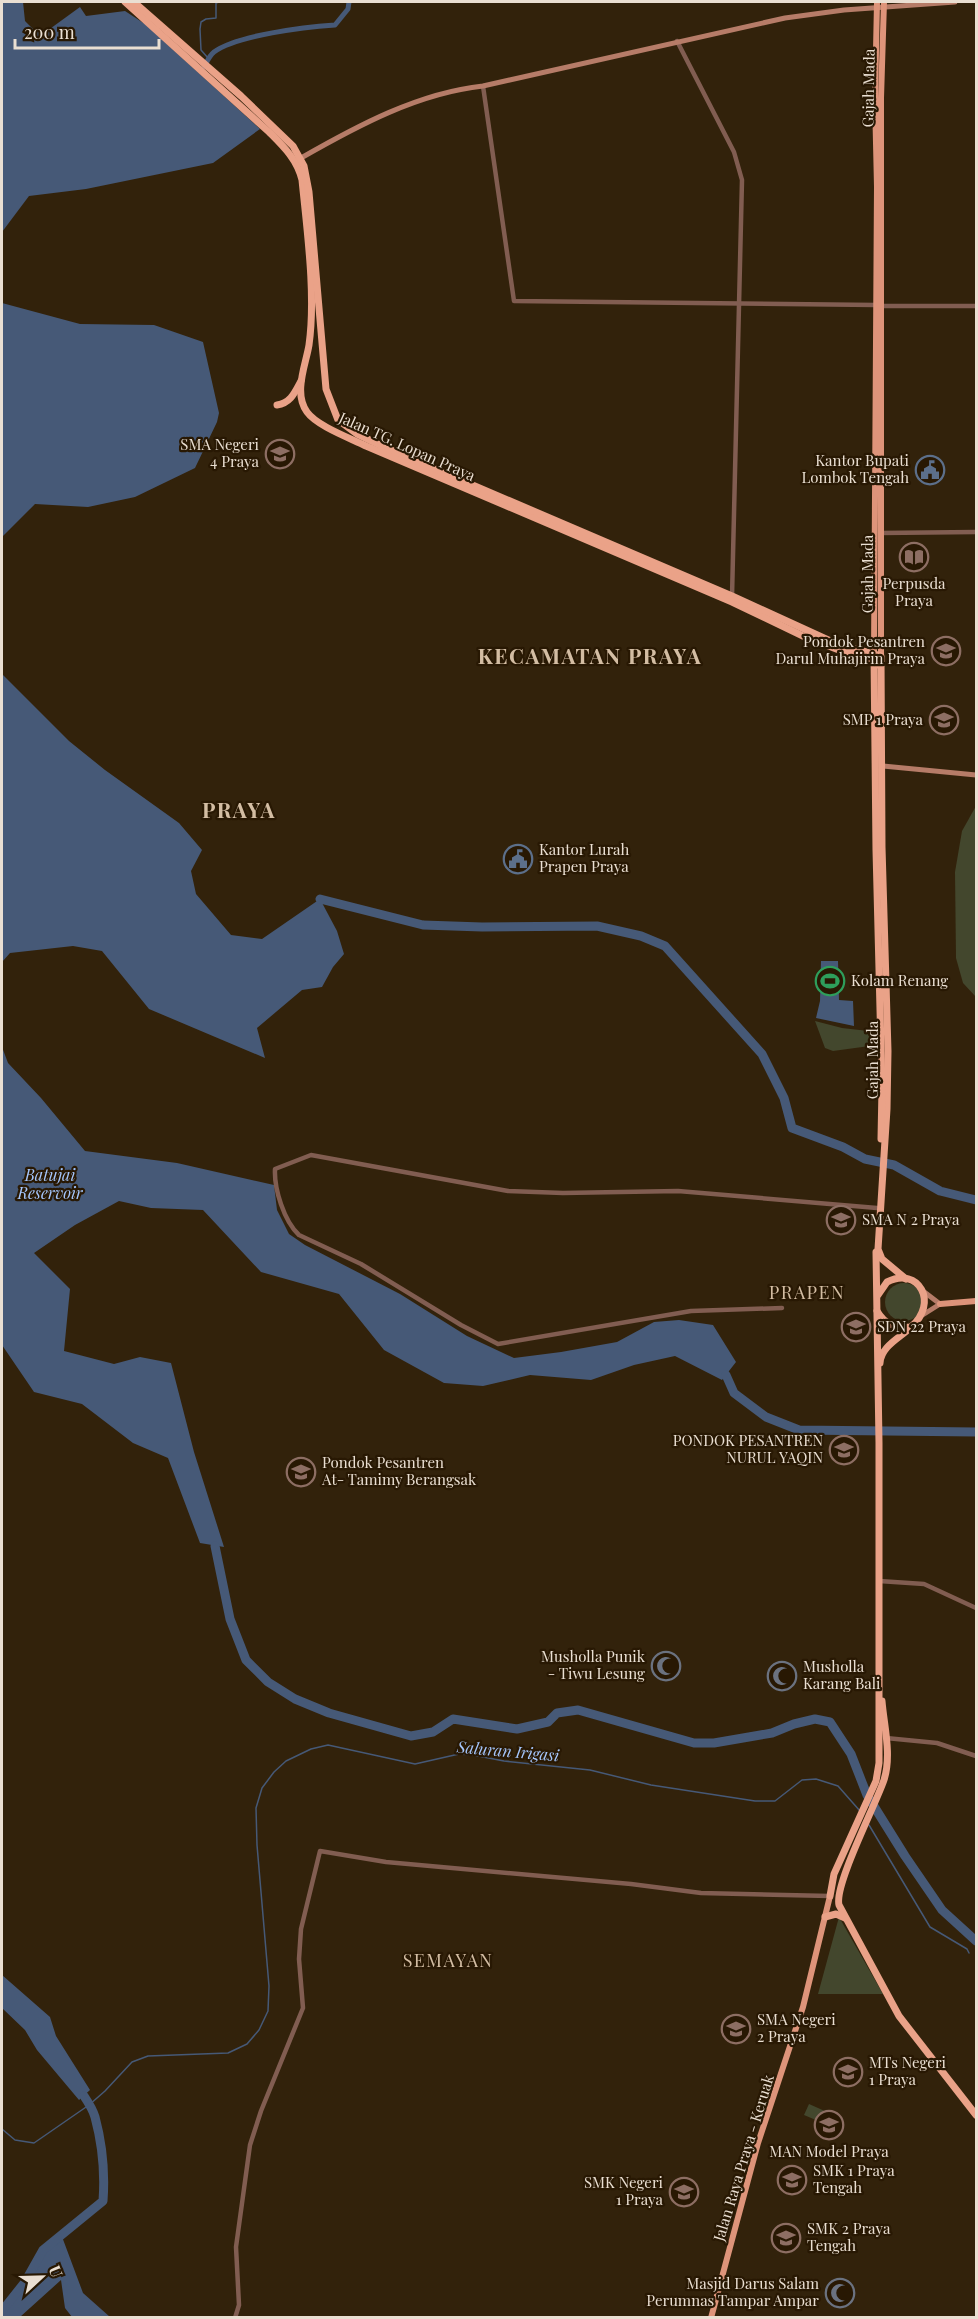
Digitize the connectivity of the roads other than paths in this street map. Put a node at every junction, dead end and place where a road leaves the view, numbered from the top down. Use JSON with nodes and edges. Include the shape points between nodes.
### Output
{"nodes":[{"id":1,"x":125,"y":2,"type":"edge"},
{"id":2,"x":134,"y":2,"type":"edge"},
{"id":3,"x":955,"y":2,"type":"edge"},
{"id":4,"x":881,"y":4,"type":"edge"},
{"id":5,"x":677,"y":41,"type":"junction"},
{"id":6,"x":192,"y":59,"type":"junction"},
{"id":7,"x":214,"y":78,"type":"junction"},
{"id":8,"x":483,"y":86,"type":"junction"},
{"id":9,"x":301,"y":158,"type":"junction"},
{"id":10,"x":308,"y":217,"type":"junction"},
{"id":11,"x":739,"y":304,"type":"junction"},
{"id":12,"x":879,"y":306,"type":"junction"},
{"id":13,"x":976,"y":306,"type":"edge"},
{"id":14,"x":322,"y":358,"type":"junction"},
{"id":15,"x":306,"y":359,"type":"junction"},
{"id":16,"x":301,"y":380,"type":"junction"},
{"id":17,"x":277,"y":405,"type":"dead end"},
{"id":18,"x":976,"y":532,"type":"edge"},
{"id":19,"x":878,"y":533,"type":"junction"},
{"id":20,"x":732,"y":599,"type":"junction"},
{"id":21,"x":877,"y":655,"type":"junction"},
{"id":22,"x":877,"y":665,"type":"junction"},
{"id":23,"x":883,"y":766,"type":"junction"},
{"id":24,"x":976,"y":775,"type":"edge"},
{"id":25,"x":882,"y":1153,"type":"junction"},
{"id":26,"x":881,"y":1167,"type":"junction"},
{"id":27,"x":877,"y":1208,"type":"junction"},
{"id":28,"x":906,"y":1278,"type":"junction"},
{"id":29,"x":922,"y":1291,"type":"junction"},
{"id":30,"x":877,"y":1298,"type":"junction"},
{"id":31,"x":976,"y":1301,"type":"edge"},
{"id":32,"x":940,"y":1304,"type":"junction"},
{"id":33,"x":782,"y":1308,"type":"dead end"},
{"id":34,"x":877,"y":1309,"type":"junction"},
{"id":35,"x":921,"y":1316,"type":"junction"},
{"id":36,"x":911,"y":1327,"type":"junction"},
{"id":37,"x":880,"y":1424,"type":"junction"},
{"id":38,"x":880,"y":1581,"type":"junction"},
{"id":39,"x":976,"y":1608,"type":"edge"},
{"id":40,"x":886,"y":1738,"type":"junction"},
{"id":41,"x":976,"y":1756,"type":"edge"},
{"id":42,"x":879,"y":1784,"type":"junction"},
{"id":43,"x":830,"y":1896,"type":"junction"},
{"id":44,"x":825,"y":1917,"type":"junction"},
{"id":45,"x":846,"y":1918,"type":"junction"},
{"id":46,"x":976,"y":2115,"type":"edge"},
{"id":47,"x":235,"y":2318,"type":"edge"},
{"id":48,"x":711,"y":2318,"type":"edge"}],
"edges":[{"from":1,"to":6,"type":"highway"},
{"from":2,"to":6,"type":"highway"},
{"from":3,"to":4,"type":"main road"},
{"from":4,"to":5,"type":"main road","via":[[785,18]]},
{"from":4,"to":12,"type":"main road","name":"Gajah Mada","via":[[875,99]]},
{"from":5,"to":8,"type":"main road"},
{"from":5,"to":11,"type":"street","via":[[740,169]]},
{"from":6,"to":7,"type":"highway"},
{"from":7,"to":9,"type":"highway","via":[[274,128]]},
{"from":7,"to":10,"type":"highway","name":"Jalan TG. Lopan Praya","via":[[293,158],[302,180]]},
{"from":8,"to":9,"type":"main road","via":[[443,92],[415,102]]},
{"from":8,"to":11,"type":"street","via":[[514,301]]},
{"from":9,"to":10,"type":"highway","name":"Jalan TG. Lopan Praya","via":[[308,182]]},
{"from":10,"to":14,"type":"highway","name":"Jalan TG. Lopan Praya"},
{"from":10,"to":15,"type":"highway","name":"Jalan TG. Lopan Praya","via":[[312,308]]},
{"from":11,"to":12,"type":"street"},
{"from":11,"to":20,"type":"street"},
{"from":12,"to":13,"type":"street"},
{"from":12,"to":19,"type":"main road","name":"Gajah Mada"},
{"from":14,"to":15,"type":"highway"},
{"from":14,"to":20,"type":"highway","name":"Jalan TG. Lopan Praya","via":[[335,416],[357,434]]},
{"from":15,"to":16,"type":"highway","name":"Jalan TG. Lopan Praya"},
{"from":16,"to":17,"type":"highway","via":[[291,399]]},
{"from":16,"to":20,"type":"highway","name":"Jalan TG. Lopan Praya","via":[[307,411],[366,446],[528,517]]},
{"from":18,"to":19,"type":"street"},
{"from":19,"to":21,"type":"main road","name":"Gajah Mada"},
{"from":20,"to":21,"type":"highway","name":"Jalan TG. Lopan Praya","via":[[837,644]]},
{"from":20,"to":22,"type":"highway","name":"Jalan TG. Lopan Praya","via":[[805,637]]},
{"from":21,"to":22,"type":"highway","name":"Gajah Mada"},
{"from":22,"to":23,"type":"highway","name":"Gajah Mada"},
{"from":22,"to":25,"type":"highway","name":"Gajah Mada"},
{"from":23,"to":24,"type":"main road"},
{"from":23,"to":25,"type":"highway","name":"Gajah Mada","via":[[888,1051]]},
{"from":25,"to":26,"type":"highway"},
{"from":26,"to":27,"type":"highway"},
{"from":26,"to":28,"type":"highway","via":[[878,1249],[882,1259]]},
{"from":27,"to":30,"type":"highway"},
{"from":27,"to":33,"type":"street","via":[[678,1191],[508,1191],[309,1155],[276,1169],[282,1202],[299,1235],[361,1264],[498,1344],[691,1311]]},
{"from":28,"to":29,"type":"highway"},
{"from":28,"to":30,"type":"highway","via":[[887,1282]]},
{"from":29,"to":32,"type":"main road"},
{"from":29,"to":35,"type":"highway","via":[[925,1303]]},
{"from":30,"to":34,"type":"highway"},
{"from":31,"to":32,"type":"main road"},
{"from":32,"to":35,"type":"main road"},
{"from":34,"to":36,"type":"highway","via":[[888,1324]]},
{"from":34,"to":37,"type":"highway"},
{"from":35,"to":36,"type":"highway"},
{"from":36,"to":37,"type":"highway","via":[[881,1357]]},
{"from":37,"to":38,"type":"highway"},
{"from":38,"to":39,"type":"street","via":[[924,1584]]},
{"from":38,"to":40,"type":"highway"},
{"from":38,"to":42,"type":"highway"},
{"from":40,"to":41,"type":"street","via":[[937,1743]]},
{"from":40,"to":42,"type":"highway","via":[[886,1772]]},
{"from":42,"to":43,"type":"highway","via":[[858,1818],[834,1874]]},
{"from":42,"to":45,"type":"highway","via":[[838,1899]]},
{"from":43,"to":44,"type":"main road","name":"Jalan Raya Praya - Keruak"},
{"from":43,"to":47,"type":"street","via":[[700,1893],[396,1863],[320,1851],[301,1929],[303,2008],[250,2145],[236,2247],[239,2306]]},
{"from":44,"to":45,"type":"highway","via":[[836,1914]]},
{"from":44,"to":48,"type":"main road","name":"Jalan Raya Praya - Keruak","via":[[803,2007],[758,2143]]},
{"from":45,"to":46,"type":"highway","via":[[891,2004]]}]}
